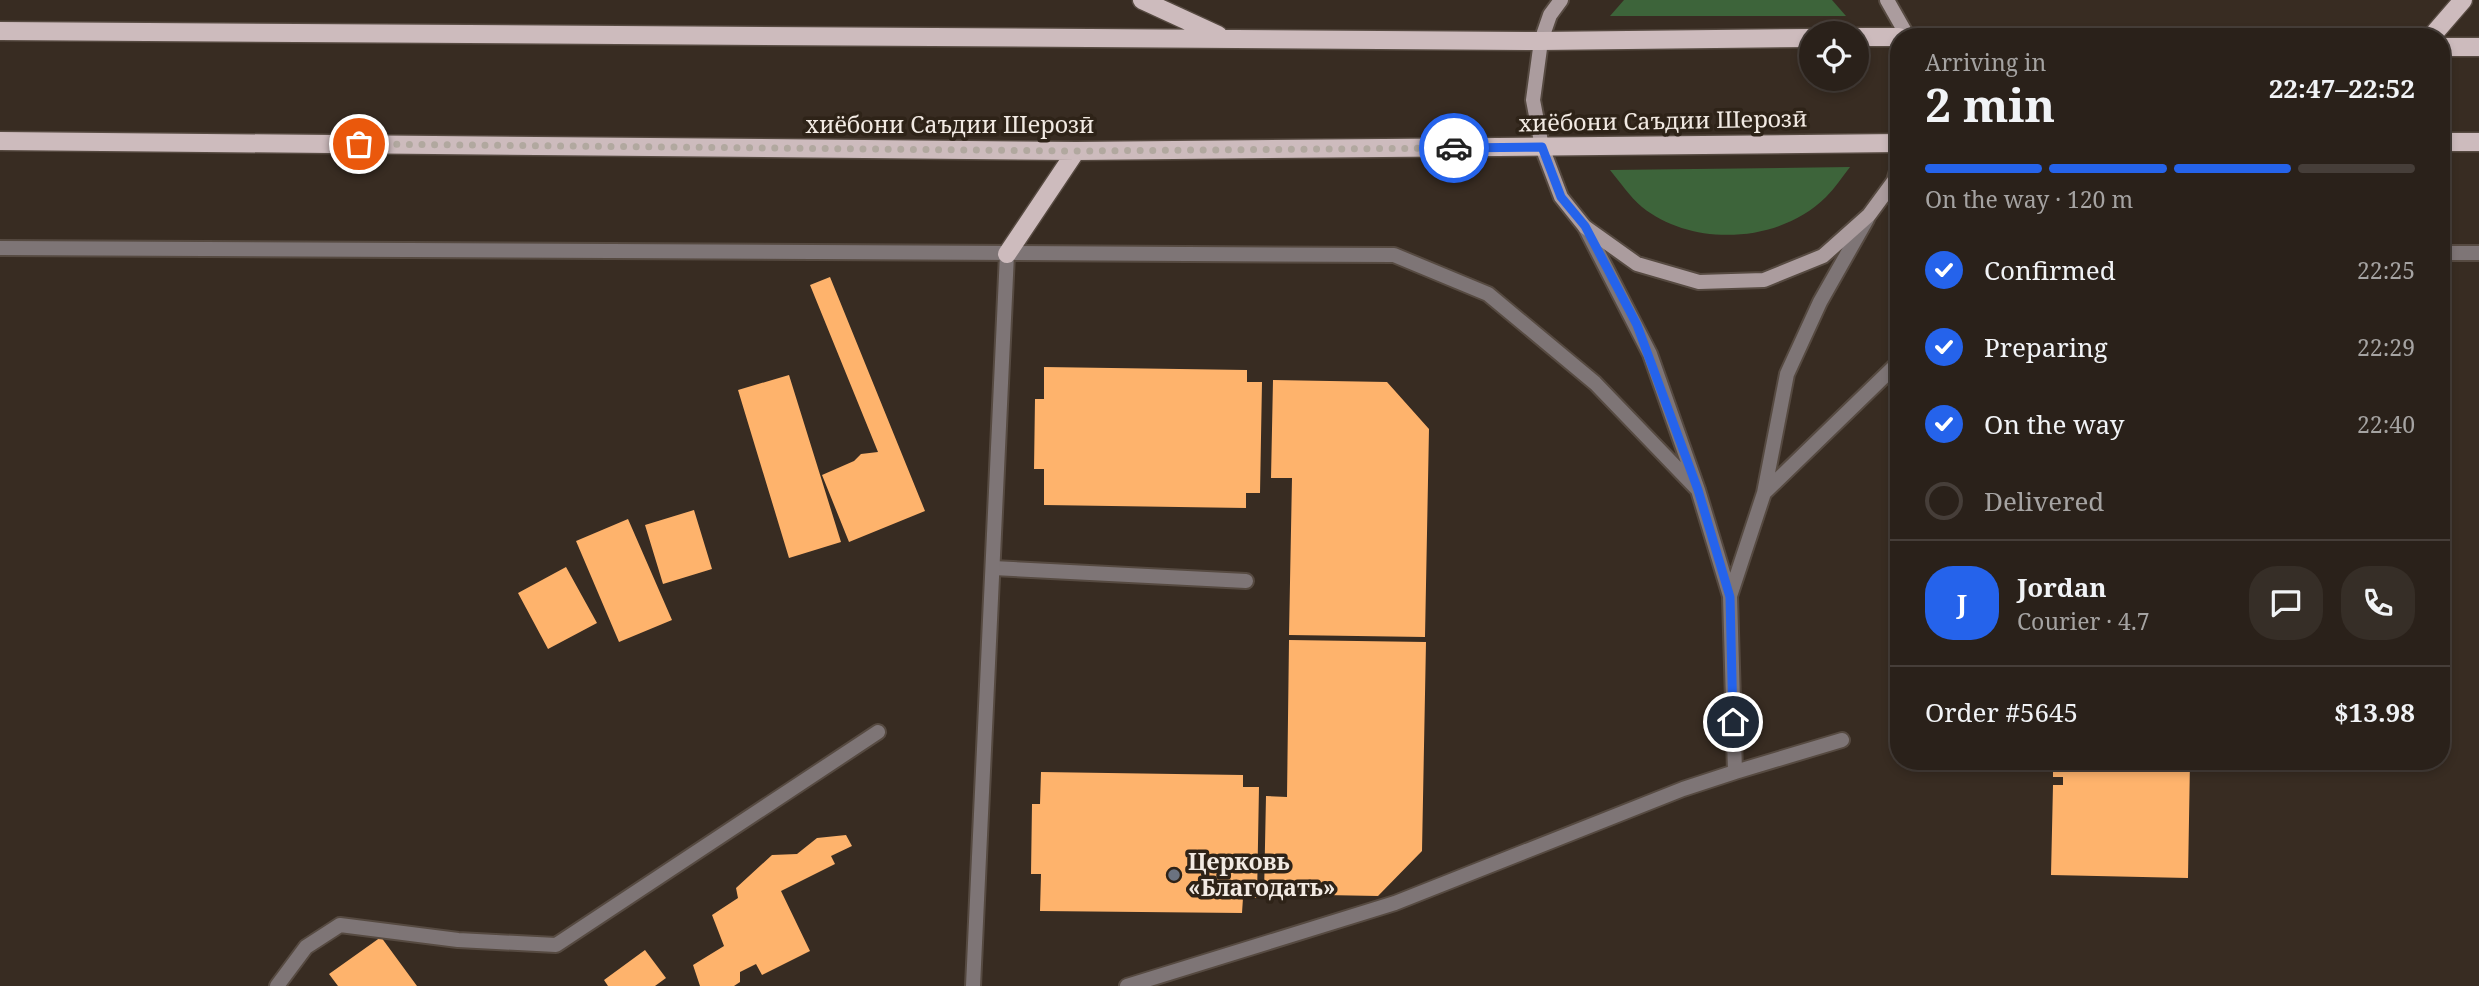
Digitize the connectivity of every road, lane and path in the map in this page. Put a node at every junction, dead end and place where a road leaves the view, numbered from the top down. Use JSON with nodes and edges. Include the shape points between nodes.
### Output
{"nodes":[{"id":1,"x":1143,"y":0,"type":"edge"},
{"id":2,"x":1561,"y":0,"type":"edge"},
{"id":3,"x":1887,"y":0,"type":"edge"},
{"id":4,"x":2463,"y":0,"type":"edge"},
{"id":5,"x":1903,"y":28,"type":"edge"},
{"id":6,"x":2439,"y":28,"type":"edge"},
{"id":7,"x":0,"y":31,"type":"edge"},
{"id":8,"x":1869,"y":37,"type":"edge"},
{"id":9,"x":1890,"y":37,"type":"edge"},
{"id":10,"x":1224,"y":38,"type":"junction"},
{"id":11,"x":1799,"y":38,"type":"edge"},
{"id":12,"x":1541,"y":41,"type":"junction"},
{"id":13,"x":2450,"y":47,"type":"edge"},
{"id":14,"x":2479,"y":47,"type":"edge"},
{"id":15,"x":0,"y":141,"type":"edge"},
{"id":16,"x":2450,"y":142,"type":"edge"},
{"id":17,"x":2479,"y":142,"type":"edge"},
{"id":18,"x":1890,"y":143,"type":"edge"},
{"id":19,"x":1542,"y":147,"type":"junction"},
{"id":20,"x":1076,"y":151,"type":"junction"},
{"id":21,"x":1890,"y":188,"type":"edge"},
{"id":22,"x":1869,"y":215,"type":"junction"},
{"id":23,"x":1585,"y":226,"type":"junction"},
{"id":24,"x":0,"y":248,"type":"edge"},
{"id":25,"x":2450,"y":253,"type":"edge"},
{"id":26,"x":2479,"y":253,"type":"edge"},
{"id":27,"x":1007,"y":254,"type":"junction"},
{"id":28,"x":1890,"y":371,"type":"edge"},
{"id":29,"x":1698,"y":490,"type":"junction"},
{"id":30,"x":1764,"y":493,"type":"junction"},
{"id":31,"x":993,"y":568,"type":"junction"},
{"id":32,"x":1245,"y":580,"type":"dead end"},
{"id":33,"x":1730,"y":597,"type":"junction"},
{"id":34,"x":878,"y":732,"type":"dead end"},
{"id":35,"x":1842,"y":740,"type":"dead end"},
{"id":36,"x":1735,"y":772,"type":"junction"},
{"id":37,"x":277,"y":986,"type":"edge"},
{"id":38,"x":973,"y":986,"type":"edge"},
{"id":39,"x":1127,"y":986,"type":"edge"}],
"edges":[{"from":1,"to":10,"type":"main road"},
{"from":2,"to":12,"type":"main road"},
{"from":3,"to":5,"type":"main road"},
{"from":4,"to":6,"type":"main road"},
{"from":7,"to":10,"type":"main road"},
{"from":8,"to":9,"type":"main road"},
{"from":10,"to":12,"type":"main road"},
{"from":11,"to":12,"type":"main road"},
{"from":12,"to":19,"type":"main road","via":[[1533,100]]},
{"from":13,"to":14,"type":"main road"},
{"from":15,"to":20,"type":"main road","name":"хиёбони Саъдии Шерозӣ"},
{"from":16,"to":17,"type":"main road"},
{"from":18,"to":19,"type":"main road","name":"хиёбони Саъдии Шерозӣ"},
{"from":19,"to":20,"type":"main road","name":"хиёбони Саъдии Шерозӣ"},
{"from":19,"to":23,"type":"main road","via":[[1561,197]]},
{"from":20,"to":27,"type":"main road"},
{"from":21,"to":22,"type":"main road"},
{"from":22,"to":23,"type":"main road","via":[[1824,256],[1764,280],[1699,282],[1650,268],[1637,264]]},
{"from":22,"to":30,"type":"street","via":[[1820,302],[1787,374]]},
{"from":23,"to":29,"type":"street","via":[[1650,354]]},
{"from":24,"to":27,"type":"street"},
{"from":25,"to":26,"type":"street"},
{"from":27,"to":29,"type":"street","via":[[1394,255],[1489,294],[1595,383]]},
{"from":27,"to":31,"type":"street"},
{"from":28,"to":30,"type":"street"},
{"from":29,"to":33,"type":"street"},
{"from":30,"to":33,"type":"street"},
{"from":31,"to":32,"type":"street"},
{"from":31,"to":38,"type":"street"},
{"from":33,"to":36,"type":"street"},
{"from":34,"to":37,"type":"street","via":[[556,945],[458,940],[340,925],[306,947]]},
{"from":35,"to":36,"type":"street"},
{"from":36,"to":39,"type":"street","via":[[1395,903]]}]}
